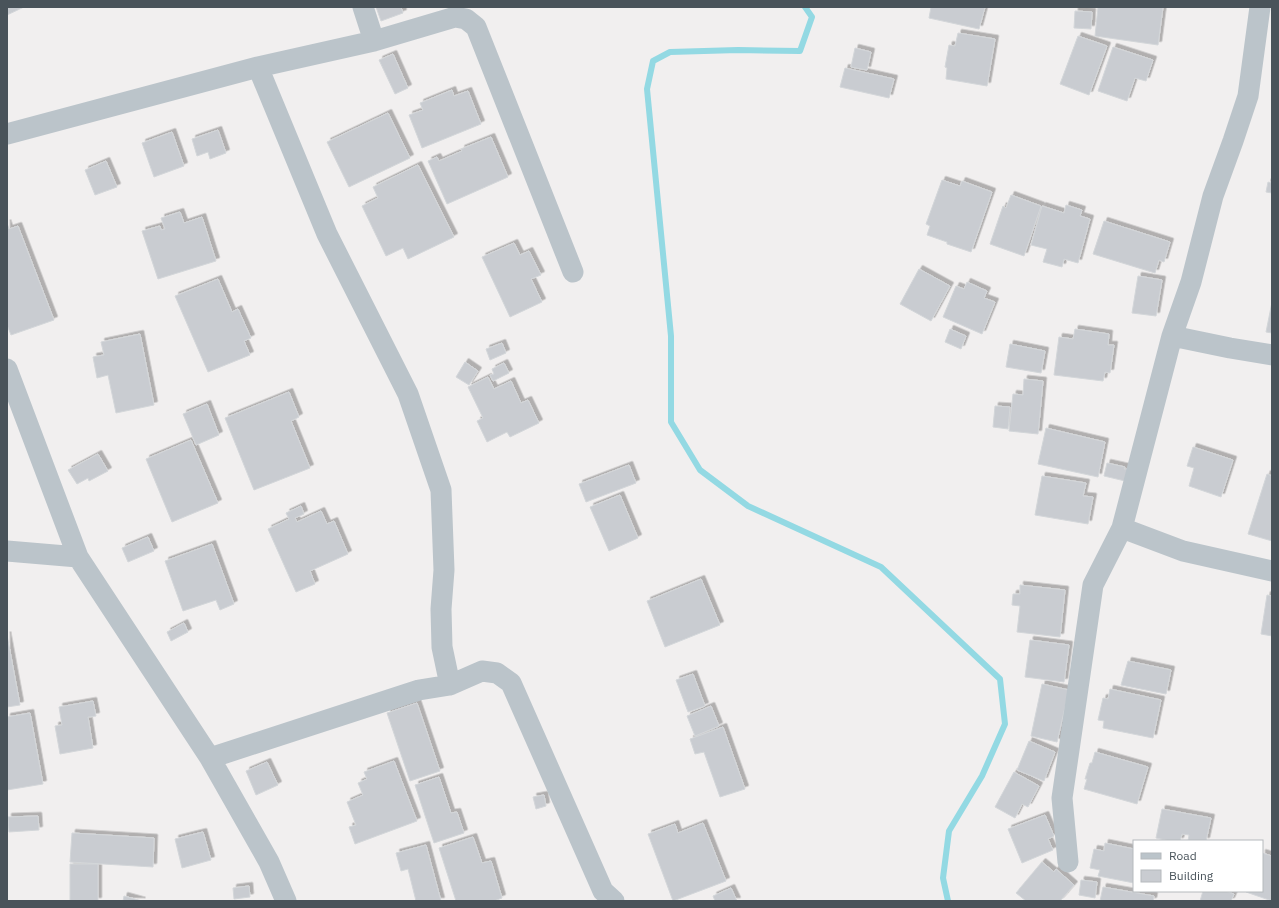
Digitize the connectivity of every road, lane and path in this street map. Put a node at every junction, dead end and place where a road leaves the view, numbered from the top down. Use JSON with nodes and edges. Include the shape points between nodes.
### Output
{"nodes":[{"id":1,"x":363,"y":7,"type":"edge"},
{"id":2,"x":1260,"y":7,"type":"edge"},
{"id":3,"x":374,"y":41,"type":"junction"},
{"id":4,"x":258,"y":67,"type":"junction"},
{"id":5,"x":7,"y":134,"type":"edge"},
{"id":6,"x":573,"y":272,"type":"dead end"},
{"id":7,"x":1172,"y":336,"type":"junction"},
{"id":8,"x":1272,"y":355,"type":"edge"},
{"id":9,"x":7,"y":370,"type":"edge"},
{"id":10,"x":1122,"y":528,"type":"junction"},
{"id":11,"x":7,"y":551,"type":"edge"},
{"id":12,"x":78,"y":557,"type":"junction"},
{"id":13,"x":1272,"y":571,"type":"edge"},
{"id":14,"x":450,"y":685,"type":"junction"},
{"id":15,"x":210,"y":758,"type":"junction"},
{"id":16,"x":1068,"y":862,"type":"dead end"},
{"id":17,"x":286,"y":901,"type":"edge"},
{"id":18,"x":614,"y":901,"type":"edge"}],
"edges":[{"from":1,"to":3,"type":"street"},
{"from":2,"to":7,"type":"street","via":[[1248,96],[1213,196],[1191,282]]},
{"from":3,"to":4,"type":"street"},
{"from":3,"to":6,"type":"street","via":[[455,17],[466,19],[476,27]]},
{"from":4,"to":5,"type":"street"},
{"from":4,"to":14,"type":"street","via":[[327,234],[408,394],[440,490],[444,570],[442,647]]},
{"from":7,"to":8,"type":"street"},
{"from":7,"to":10,"type":"street"},
{"from":9,"to":12,"type":"street"},
{"from":10,"to":13,"type":"street","via":[[1183,551]]},
{"from":10,"to":16,"type":"street","via":[[1093,585],[1062,798]]},
{"from":11,"to":12,"type":"street"},
{"from":12,"to":15,"type":"street"},
{"from":14,"to":15,"type":"street","via":[[419,690]]},
{"from":14,"to":18,"type":"street","via":[[482,671],[497,672],[511,683],[603,891]]},
{"from":15,"to":17,"type":"street","via":[[269,862]]}]}
